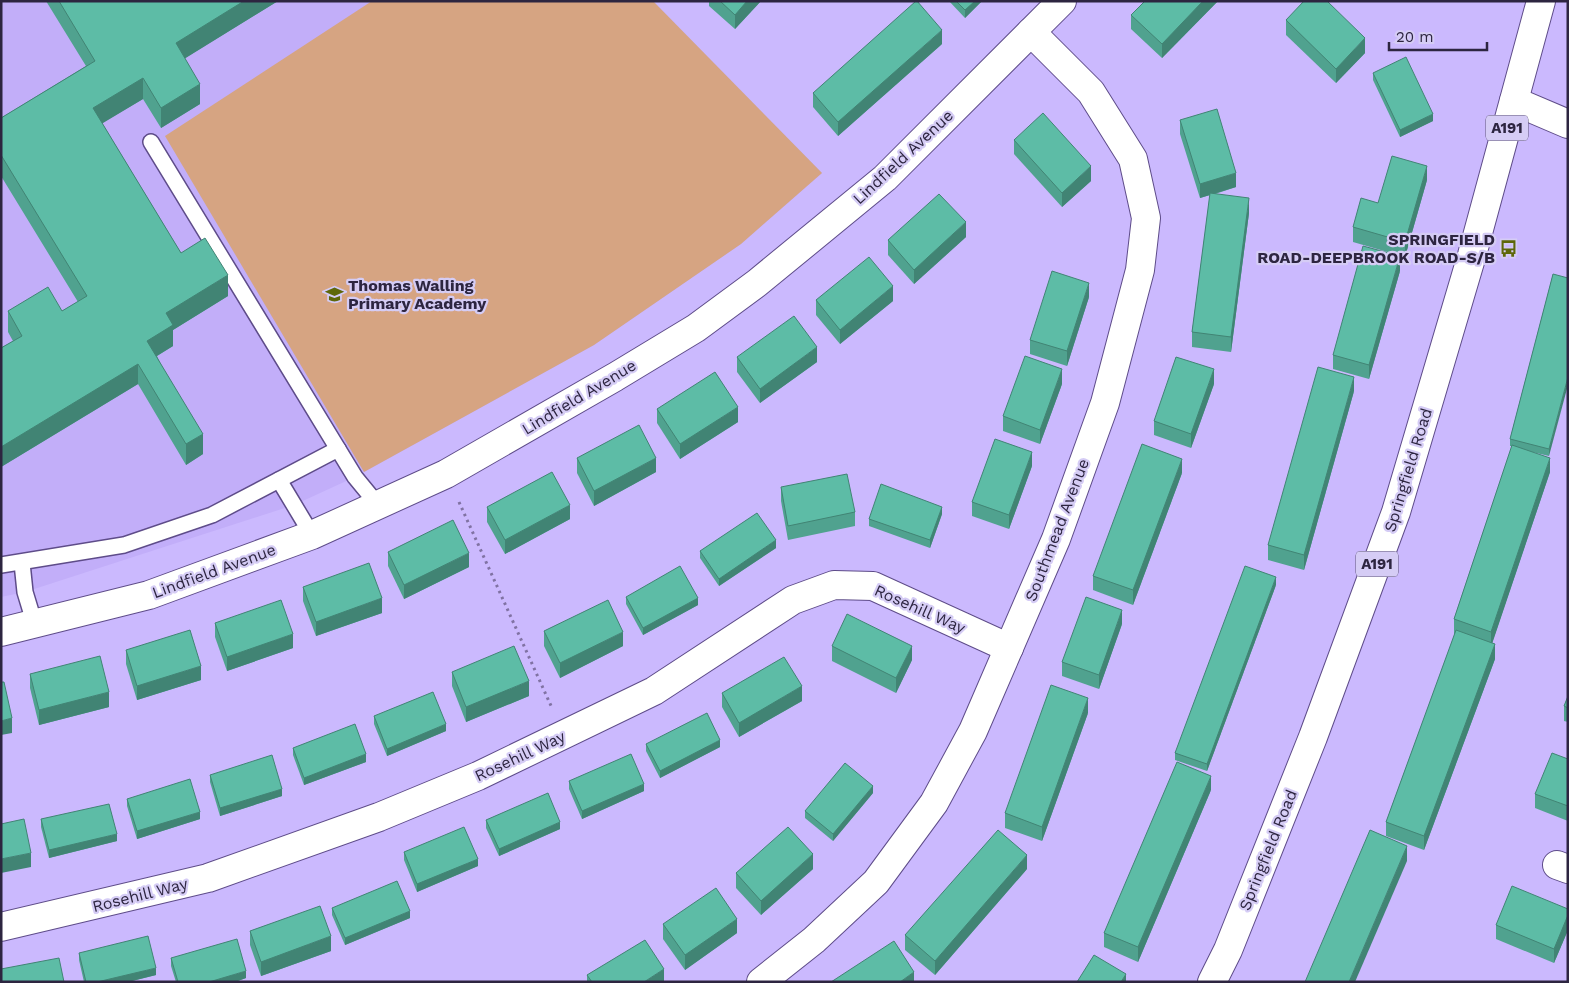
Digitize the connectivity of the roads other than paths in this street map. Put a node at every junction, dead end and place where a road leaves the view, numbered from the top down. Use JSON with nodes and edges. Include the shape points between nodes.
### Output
{"nodes":[{"id":1,"x":1062,"y":1,"type":"edge"},
{"id":2,"x":1541,"y":1,"type":"edge"},
{"id":3,"x":1031,"y":32,"type":"junction"},
{"id":4,"x":1514,"y":100,"type":"junction"},
{"id":5,"x":1568,"y":124,"type":"edge"},
{"id":6,"x":151,"y":142,"type":"dead end"},
{"id":7,"x":338,"y":449,"type":"junction"},
{"id":8,"x":279,"y":480,"type":"junction"},
{"id":9,"x":378,"y":505,"type":"junction"},
{"id":10,"x":312,"y":535,"type":"junction"},
{"id":11,"x":22,"y":563,"type":"junction"},
{"id":12,"x":1,"y":565,"type":"edge"},
{"id":13,"x":35,"y":625,"type":"junction"},
{"id":14,"x":1,"y":632,"type":"edge"},
{"id":15,"x":1009,"y":648,"type":"junction"},
{"id":16,"x":1,"y":927,"type":"edge"},
{"id":17,"x":761,"y":982,"type":"edge"},
{"id":18,"x":1212,"y":982,"type":"edge"}],
"edges":[{"from":1,"to":3,"type":"street","name":"Lindfield Avenue"},
{"from":2,"to":4,"type":"street","name":"Springfield Road","number":"A191"},
{"from":3,"to":9,"type":"street","name":"Lindfield Avenue","via":[[885,178],[757,283],[696,328],[446,474]]},
{"from":3,"to":15,"type":"street","name":"Southmead Avenue","via":[[1091,92],[1134,159],[1146,218],[1140,270],[1105,403],[1056,539]]},
{"from":4,"to":5,"type":"street"},
{"from":4,"to":18,"type":"street","name":"Springfield Road","number":"A191","via":[[1396,512],[1313,737],[1228,950]]},
{"from":6,"to":7,"type":"lane"},
{"from":7,"to":8,"type":"lane"},
{"from":7,"to":9,"type":"lane"},
{"from":8,"to":10,"type":"lane"},
{"from":8,"to":11,"type":"lane","via":[[212,515],[124,546]]},
{"from":9,"to":10,"type":"street","name":"Lindfield Avenue"},
{"from":10,"to":13,"type":"street","name":"Lindfield Avenue","via":[[148,595]]},
{"from":11,"to":12,"type":"lane"},
{"from":11,"to":13,"type":"lane","via":[[25,592]]},
{"from":13,"to":14,"type":"street","name":"Lindfield Avenue"},
{"from":15,"to":16,"type":"street","name":"Rosehill Way","via":[[873,586],[834,585],[793,600],[654,692],[478,776],[379,817],[208,878]]},
{"from":15,"to":17,"type":"street","name":"Southmead Avenue","via":[[974,731],[934,803],[882,874],[814,940]]}]}
